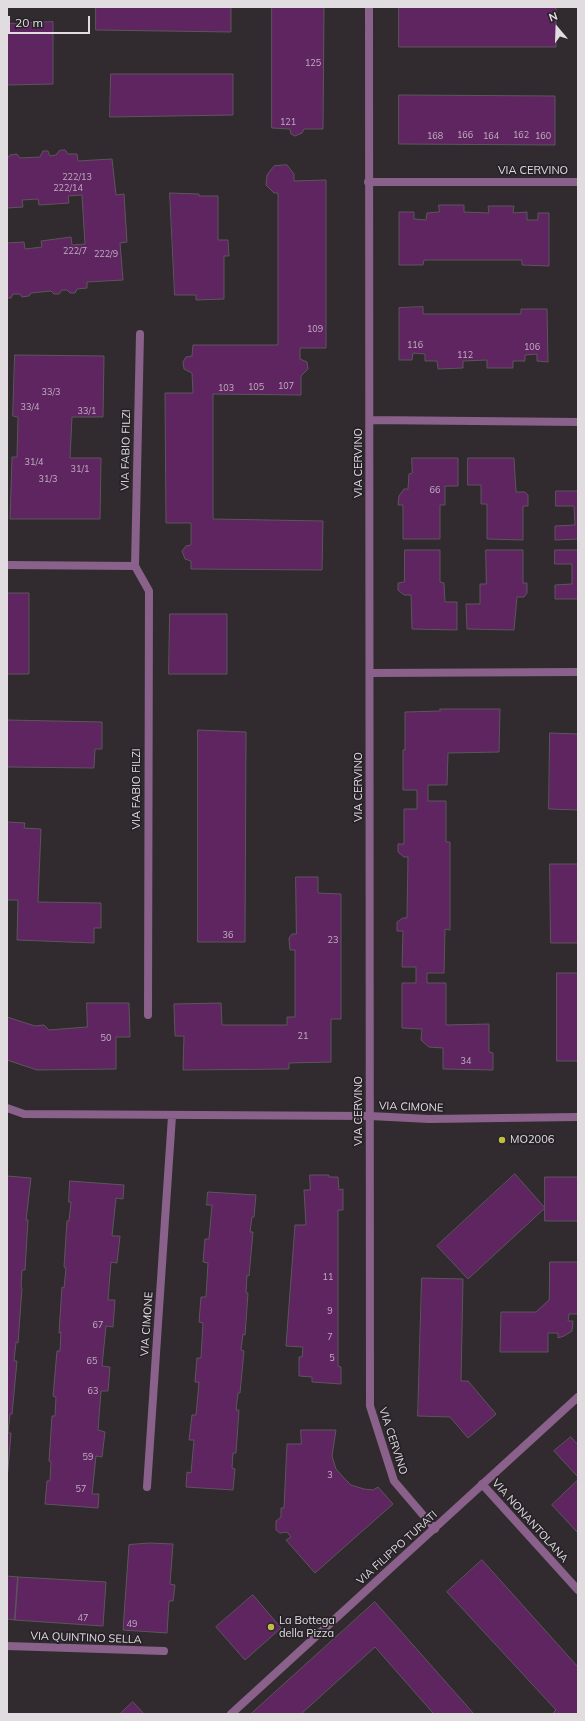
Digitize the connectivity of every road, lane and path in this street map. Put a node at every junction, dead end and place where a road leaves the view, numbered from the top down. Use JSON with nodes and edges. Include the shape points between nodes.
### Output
{"nodes":[{"id":1,"x":368,"y":7,"type":"edge"},
{"id":2,"x":368,"y":182,"type":"junction"},
{"id":3,"x":578,"y":182,"type":"edge"},
{"id":4,"x":140,"y":334,"type":"dead end"},
{"id":5,"x":370,"y":420,"type":"junction"},
{"id":6,"x":578,"y":422,"type":"edge"},
{"id":7,"x":7,"y":565,"type":"edge"},
{"id":8,"x":135,"y":566,"type":"junction"},
{"id":9,"x":578,"y":672,"type":"edge"},
{"id":10,"x":370,"y":673,"type":"junction"},
{"id":11,"x":148,"y":1015,"type":"dead end"},
{"id":12,"x":7,"y":1108,"type":"edge"},
{"id":13,"x":172,"y":1116,"type":"junction"},
{"id":14,"x":370,"y":1116,"type":"junction"},
{"id":15,"x":578,"y":1117,"type":"edge"},
{"id":16,"x":578,"y":1397,"type":"edge"},
{"id":17,"x":482,"y":1484,"type":"junction"},
{"id":18,"x":147,"y":1487,"type":"dead end"},
{"id":19,"x":435,"y":1529,"type":"junction"},
{"id":20,"x":578,"y":1590,"type":"edge"},
{"id":21,"x":7,"y":1646,"type":"edge"},
{"id":22,"x":164,"y":1651,"type":"dead end"},
{"id":23,"x":231,"y":1714,"type":"edge"}],
"edges":[{"from":1,"to":2,"type":"street","name":"VIA CERVINO"},
{"from":2,"to":3,"type":"street","name":"VIA CERVINO"},
{"from":2,"to":5,"type":"street","name":"VIA CERVINO"},
{"from":4,"to":8,"type":"street","name":"VIA FABIO FILZI"},
{"from":5,"to":6,"type":"street","name":"VIA CERVINO"},
{"from":5,"to":10,"type":"street","name":"VIA CERVINO"},
{"from":7,"to":8,"type":"street"},
{"from":8,"to":11,"type":"street","name":"VIA FABIO FILZI","via":[[149,591]]},
{"from":9,"to":10,"type":"street"},
{"from":10,"to":14,"type":"street","name":"VIA CERVINO"},
{"from":12,"to":13,"type":"street","name":"VIA CIMONE","via":[[24,1114]]},
{"from":13,"to":14,"type":"street","name":"VIA CIMONE"},
{"from":13,"to":18,"type":"street","name":"VIA CIMONE"},
{"from":14,"to":15,"type":"street","name":"VIA CIMONE","via":[[429,1119]]},
{"from":14,"to":19,"type":"street","name":"VIA CERVINO","via":[[370,1406],[394,1482]]},
{"from":16,"to":17,"type":"street","name":"VIA FILIPPO TURATI"},
{"from":17,"to":19,"type":"street","name":"VIA FILIPPO TURATI"},
{"from":17,"to":20,"type":"street","name":"VIA NONANTOLANA"},
{"from":19,"to":23,"type":"street","name":"VIA FILIPPO TURATI"},
{"from":21,"to":22,"type":"street","name":"VIA QUINTINO SELLA"}]}
